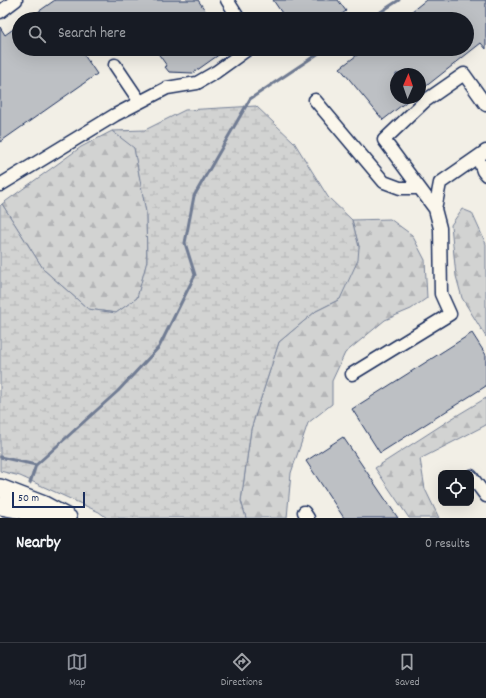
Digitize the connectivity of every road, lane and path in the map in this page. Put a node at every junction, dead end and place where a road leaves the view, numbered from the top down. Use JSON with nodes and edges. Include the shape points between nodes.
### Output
{"nodes":[{"id":1,"x":16,"y":0,"type":"edge"},
{"id":2,"x":226,"y":0,"type":"edge"},
{"id":3,"x":0,"y":12,"type":"edge"},
{"id":4,"x":234,"y":12,"type":"edge"},
{"id":5,"x":238,"y":56,"type":"edge"},
{"id":6,"x":115,"y":65,"type":"dead end"},
{"id":7,"x":315,"y":100,"type":"dead end"},
{"id":8,"x":140,"y":102,"type":"junction"},
{"id":9,"x":486,"y":106,"type":"edge"},
{"id":10,"x":482,"y":154,"type":"edge"},
{"id":11,"x":486,"y":175,"type":"edge"},
{"id":12,"x":0,"y":185,"type":"edge"},
{"id":13,"x":419,"y":188,"type":"junction"},
{"id":14,"x":435,"y":209,"type":"junction"},
{"id":15,"x":352,"y":374,"type":"dead end"},
{"id":16,"x":474,"y":480,"type":"edge"},
{"id":17,"x":0,"y":488,"type":"edge"},
{"id":18,"x":486,"y":496,"type":"edge"},
{"id":19,"x":0,"y":506,"type":"edge"},
{"id":20,"x":43,"y":518,"type":"edge"},
{"id":21,"x":68,"y":518,"type":"edge"}],
"edges":[{"from":1,"to":3,"type":"street"},
{"from":2,"to":4,"type":"street"},
{"from":5,"to":8,"type":"street","via":[[196,83],[167,88]]},
{"from":6,"to":8,"type":"street"},
{"from":7,"to":13,"type":"street","via":[[384,182],[400,188]]},
{"from":8,"to":12,"type":"street"},
{"from":9,"to":13,"type":"street","via":[[464,74],[425,101],[384,140]]},
{"from":10,"to":11,"type":"street","via":[[483,171]]},
{"from":10,"to":14,"type":"street","via":[[440,183]]},
{"from":13,"to":14,"type":"street"},
{"from":14,"to":15,"type":"street","via":[[440,228],[441,294],[450,314]]},
{"from":16,"to":18,"type":"street"},
{"from":17,"to":21,"type":"highway","via":[[44,505]]},
{"from":19,"to":20,"type":"highway","via":[[22,510]]}]}
